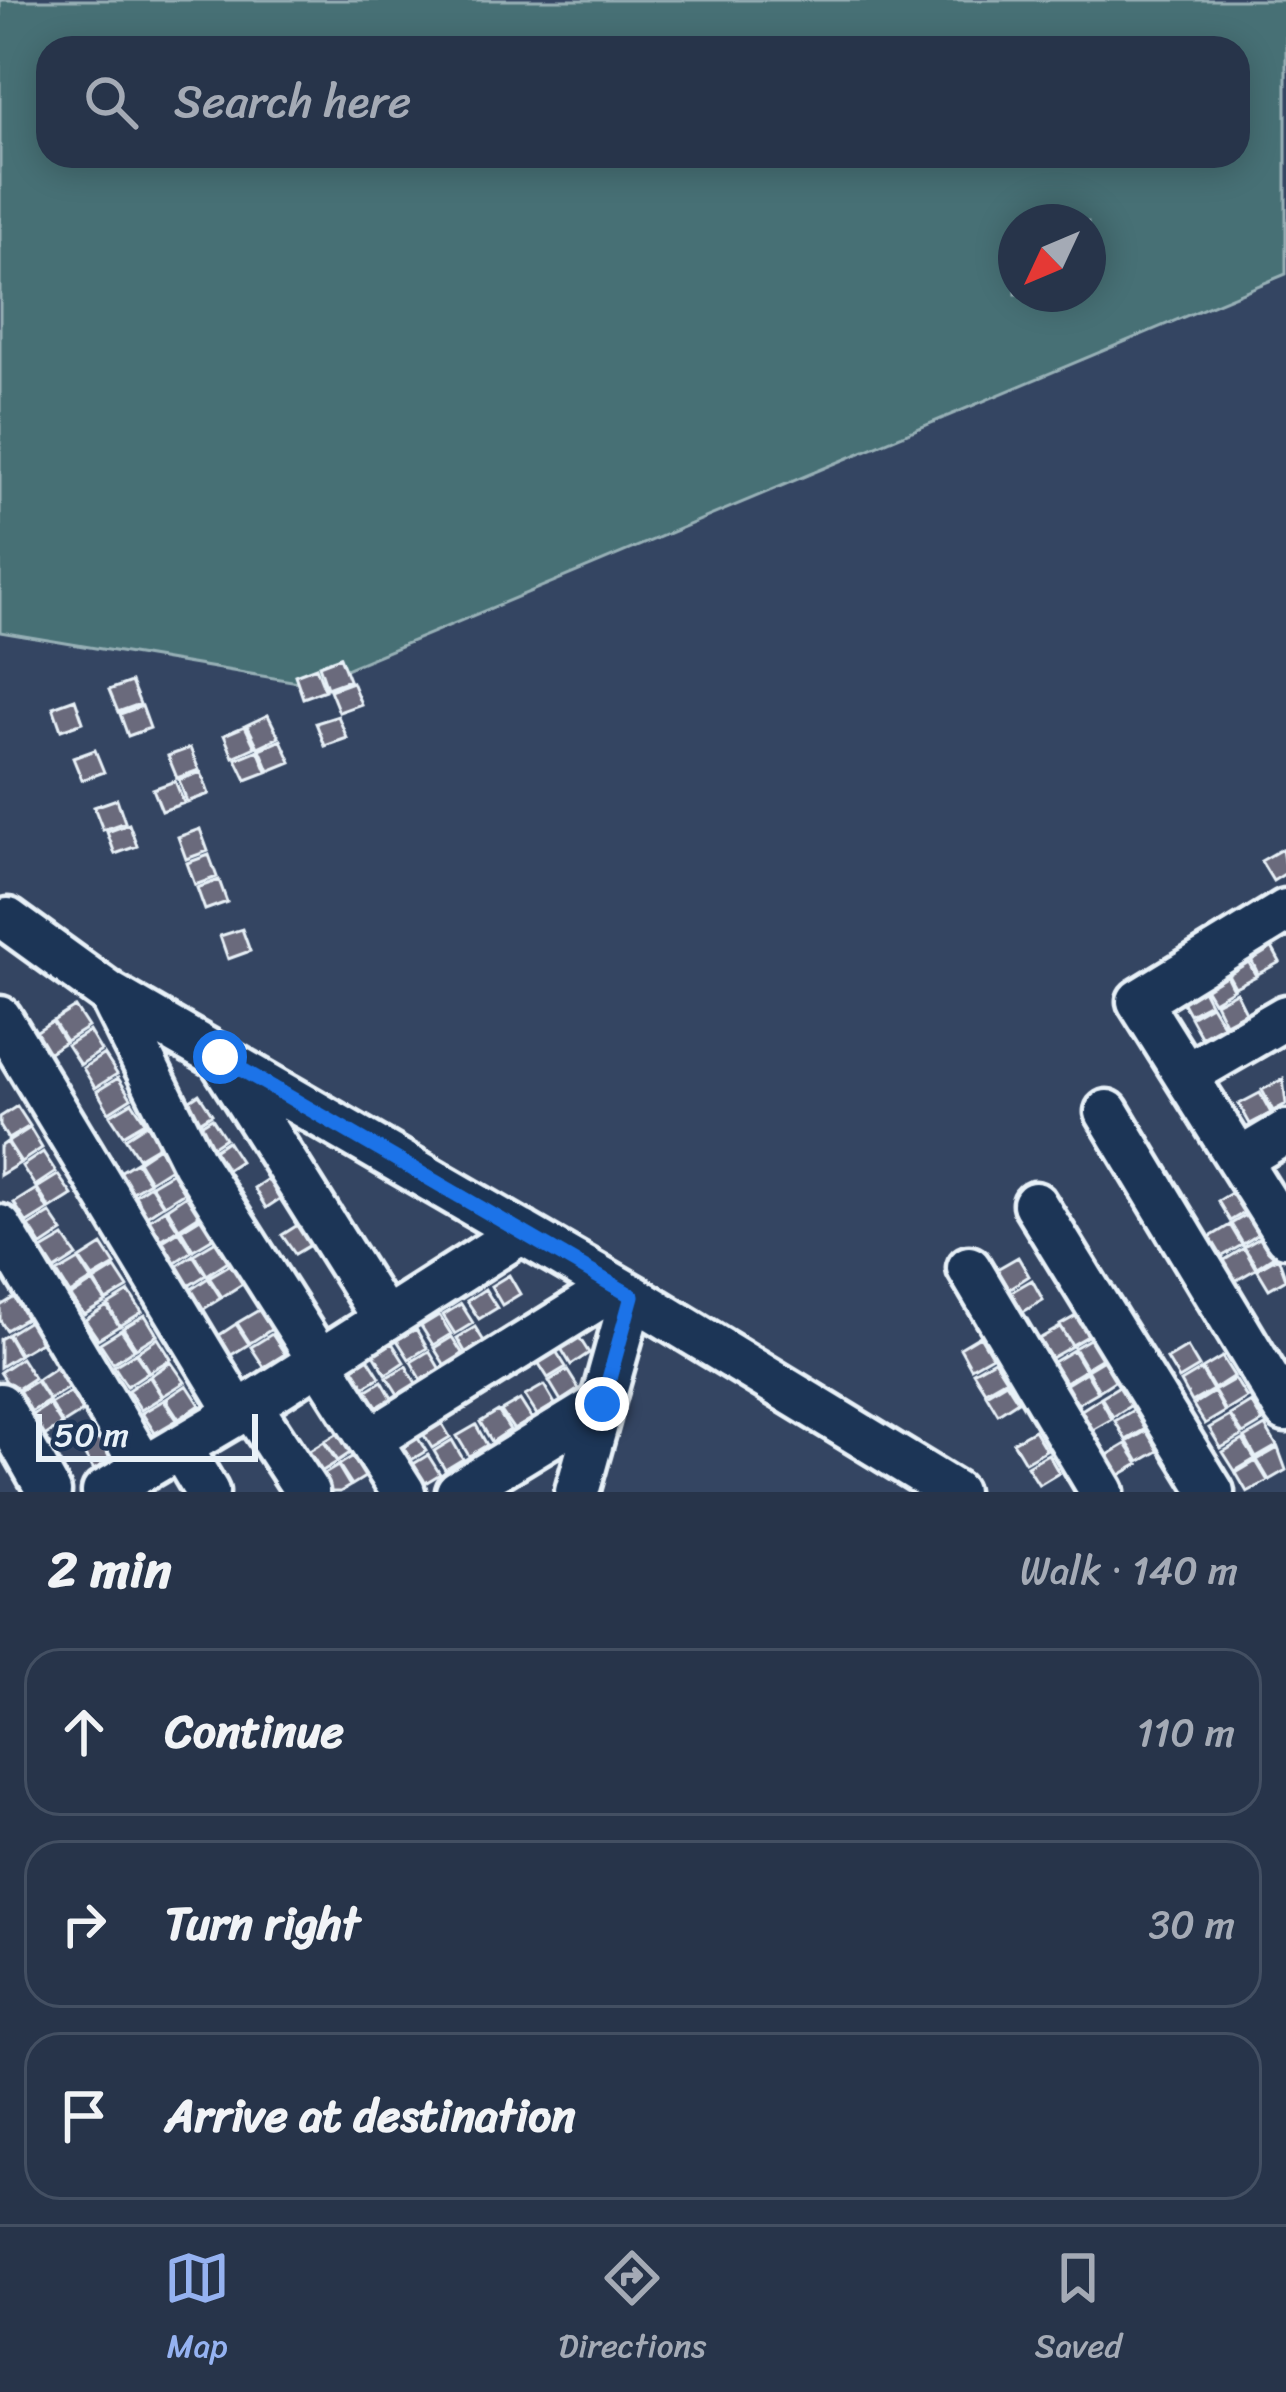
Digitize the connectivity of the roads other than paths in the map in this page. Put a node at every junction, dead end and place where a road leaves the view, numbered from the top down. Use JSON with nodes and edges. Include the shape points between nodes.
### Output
{"nodes":[{"id":1,"x":1286,"y":911,"type":"edge"},
{"id":2,"x":3,"y":920,"type":"edge"},
{"id":3,"x":110,"y":994,"type":"junction"},
{"id":4,"x":1286,"y":1017,"type":"edge"},
{"id":5,"x":0,"y":1018,"type":"edge"},
{"id":6,"x":220,"y":1057,"type":"junction"},
{"id":7,"x":1186,"y":1075,"type":"junction"},
{"id":8,"x":1107,"y":1112,"type":"dead end"},
{"id":9,"x":1286,"y":1132,"type":"edge"},
{"id":10,"x":1239,"y":1160,"type":"junction"},
{"id":11,"x":1035,"y":1204,"type":"dead end"},
{"id":12,"x":0,"y":1227,"type":"edge"},
{"id":13,"x":522,"y":1232,"type":"junction"},
{"id":14,"x":1286,"y":1235,"type":"edge"},
{"id":15,"x":969,"y":1268,"type":"dead end"},
{"id":16,"x":624,"y":1291,"type":"junction"},
{"id":17,"x":384,"y":1319,"type":"junction"},
{"id":18,"x":320,"y":1360,"type":"junction"},
{"id":19,"x":602,"y":1404,"type":"junction"},
{"id":20,"x":0,"y":1405,"type":"edge"},
{"id":21,"x":244,"y":1409,"type":"junction"},
{"id":22,"x":1286,"y":1410,"type":"edge"},
{"id":23,"x":370,"y":1440,"type":"junction"},
{"id":24,"x":180,"y":1447,"type":"junction"},
{"id":25,"x":144,"y":1468,"type":"junction"},
{"id":26,"x":50,"y":1492,"type":"edge"},
{"id":27,"x":104,"y":1492,"type":"edge"},
{"id":28,"x":207,"y":1492,"type":"edge"},
{"id":29,"x":307,"y":1492,"type":"edge"},
{"id":30,"x":404,"y":1492,"type":"edge"},
{"id":31,"x":458,"y":1492,"type":"edge"},
{"id":32,"x":577,"y":1492,"type":"edge"},
{"id":33,"x":954,"y":1492,"type":"edge"},
{"id":34,"x":1102,"y":1492,"type":"edge"},
{"id":35,"x":1212,"y":1492,"type":"edge"}],
"edges":[{"from":1,"to":7,"type":"street","via":[[1139,1001]]},
{"from":2,"to":3,"type":"street"},
{"from":3,"to":6,"type":"street"},
{"from":3,"to":18,"type":"street","via":[[194,1162]]},
{"from":4,"to":7,"type":"street"},
{"from":5,"to":21,"type":"street"},
{"from":6,"to":13,"type":"street"},
{"from":6,"to":17,"type":"street"},
{"from":7,"to":10,"type":"street"},
{"from":8,"to":22,"type":"street"},
{"from":9,"to":10,"type":"street"},
{"from":10,"to":14,"type":"street"},
{"from":11,"to":35,"type":"street"},
{"from":12,"to":25,"type":"street"},
{"from":13,"to":16,"type":"street"},
{"from":13,"to":17,"type":"street"},
{"from":15,"to":34,"type":"street"},
{"from":16,"to":19,"type":"street"},
{"from":16,"to":23,"type":"street"},
{"from":16,"to":33,"type":"street"},
{"from":17,"to":18,"type":"street"},
{"from":18,"to":21,"type":"street"},
{"from":18,"to":23,"type":"street"},
{"from":19,"to":31,"type":"street"},
{"from":19,"to":32,"type":"street"},
{"from":20,"to":26,"type":"street"},
{"from":21,"to":24,"type":"street"},
{"from":21,"to":29,"type":"street"},
{"from":23,"to":30,"type":"street"},
{"from":24,"to":25,"type":"street"},
{"from":24,"to":28,"type":"street"},
{"from":25,"to":27,"type":"street"}]}
